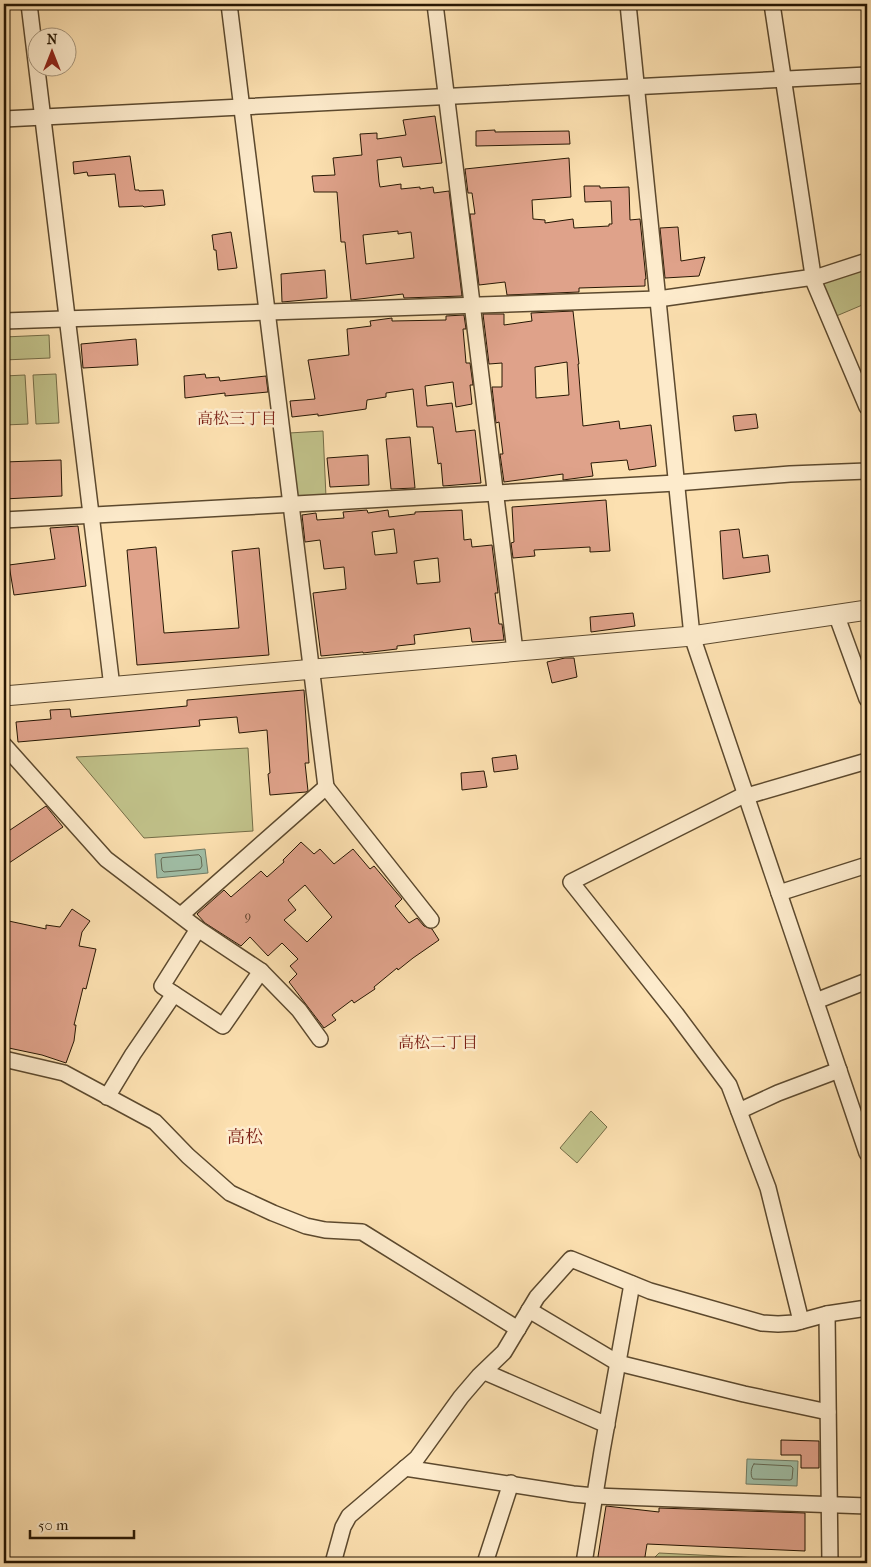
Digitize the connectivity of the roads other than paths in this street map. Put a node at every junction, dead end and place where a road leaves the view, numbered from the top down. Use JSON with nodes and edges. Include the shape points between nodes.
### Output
{"nodes":[{"id":1,"x":29,"y":4,"type":"edge"},
{"id":2,"x":230,"y":4,"type":"edge"},
{"id":3,"x":435,"y":4,"type":"edge"},
{"id":4,"x":628,"y":4,"type":"edge"},
{"id":5,"x":772,"y":4,"type":"edge"},
{"id":6,"x":867,"y":75,"type":"edge"},
{"id":7,"x":782,"y":79,"type":"junction"},
{"id":8,"x":637,"y":86,"type":"junction"},
{"id":9,"x":446,"y":96,"type":"junction"},
{"id":10,"x":242,"y":107,"type":"junction"},
{"id":11,"x":42,"y":117,"type":"junction"},
{"id":12,"x":4,"y":119,"type":"edge"},
{"id":13,"x":867,"y":260,"type":"edge"},
{"id":14,"x":813,"y":277,"type":"junction"},
{"id":15,"x":658,"y":299,"type":"junction"},
{"id":16,"x":474,"y":306,"type":"junction"},
{"id":17,"x":268,"y":313,"type":"junction"},
{"id":18,"x":68,"y":319,"type":"junction"},
{"id":19,"x":4,"y":321,"type":"edge"},
{"id":20,"x":867,"y":406,"type":"edge"},
{"id":21,"x":867,"y":471,"type":"edge"},
{"id":22,"x":676,"y":483,"type":"junction"},
{"id":23,"x":496,"y":493,"type":"junction"},
{"id":24,"x":291,"y":504,"type":"junction"},
{"id":25,"x":91,"y":515,"type":"junction"},
{"id":26,"x":4,"y":520,"type":"edge"},
{"id":27,"x":867,"y":610,"type":"edge"},
{"id":28,"x":836,"y":614,"type":"junction"},
{"id":29,"x":692,"y":636,"type":"junction"},
{"id":30,"x":515,"y":651,"type":"junction"},
{"id":31,"x":312,"y":670,"type":"junction"},
{"id":32,"x":112,"y":687,"type":"junction"},
{"id":33,"x":4,"y":696,"type":"edge"},
{"id":34,"x":867,"y":699,"type":"edge"},
{"id":35,"x":4,"y":745,"type":"edge"},
{"id":36,"x":867,"y":762,"type":"edge"},
{"id":37,"x":326,"y":787,"type":"junction"},
{"id":38,"x":746,"y":795,"type":"junction"},
{"id":39,"x":867,"y":865,"type":"edge"},
{"id":40,"x":780,"y":893,"type":"junction"},
{"id":41,"x":181,"y":915,"type":"junction"},
{"id":42,"x":431,"y":920,"type":"dead end"},
{"id":43,"x":198,"y":928,"type":"junction"},
{"id":44,"x":261,"y":972,"type":"junction"},
{"id":45,"x":867,"y":981,"type":"edge"},
{"id":46,"x":174,"y":994,"type":"junction"},
{"id":47,"x":816,"y":1001,"type":"junction"},
{"id":48,"x":320,"y":1039,"type":"dead end"},
{"id":49,"x":4,"y":1059,"type":"edge"},
{"id":50,"x":839,"y":1070,"type":"junction"},
{"id":51,"x":107,"y":1097,"type":"junction"},
{"id":52,"x":739,"y":1111,"type":"junction"},
{"id":53,"x":867,"y":1154,"type":"edge"},
{"id":54,"x":632,"y":1284,"type":"junction"},
{"id":55,"x":867,"y":1308,"type":"edge"},
{"id":56,"x":529,"y":1310,"type":"junction"},
{"id":57,"x":827,"y":1314,"type":"junction"},
{"id":58,"x":801,"y":1321,"type":"junction"},
{"id":59,"x":518,"y":1329,"type":"junction"},
{"id":60,"x":618,"y":1363,"type":"junction"},
{"id":61,"x":485,"y":1372,"type":"junction"},
{"id":62,"x":828,"y":1412,"type":"junction"},
{"id":63,"x":607,"y":1425,"type":"junction"},
{"id":64,"x":405,"y":1468,"type":"junction"},
{"id":65,"x":511,"y":1483,"type":"junction"},
{"id":66,"x":595,"y":1496,"type":"junction"},
{"id":67,"x":829,"y":1505,"type":"junction"},
{"id":68,"x":867,"y":1506,"type":"edge"},
{"id":69,"x":333,"y":1563,"type":"edge"},
{"id":70,"x":485,"y":1563,"type":"edge"},
{"id":71,"x":584,"y":1563,"type":"edge"},
{"id":72,"x":830,"y":1563,"type":"edge"}],
"edges":[{"from":1,"to":11,"type":"street"},
{"from":2,"to":10,"type":"street"},
{"from":3,"to":9,"type":"street"},
{"from":4,"to":8,"type":"street"},
{"from":5,"to":7,"type":"street"},
{"from":6,"to":7,"type":"street"},
{"from":7,"to":8,"type":"street"},
{"from":7,"to":14,"type":"street"},
{"from":8,"to":9,"type":"street"},
{"from":8,"to":15,"type":"street"},
{"from":9,"to":10,"type":"street"},
{"from":9,"to":16,"type":"street"},
{"from":10,"to":11,"type":"street"},
{"from":10,"to":17,"type":"street"},
{"from":11,"to":12,"type":"street"},
{"from":11,"to":18,"type":"street"},
{"from":13,"to":14,"type":"street"},
{"from":14,"to":15,"type":"street"},
{"from":14,"to":20,"type":"street"},
{"from":15,"to":16,"type":"street"},
{"from":15,"to":22,"type":"street"},
{"from":16,"to":17,"type":"street"},
{"from":16,"to":23,"type":"street"},
{"from":17,"to":18,"type":"street"},
{"from":17,"to":24,"type":"street"},
{"from":18,"to":19,"type":"street"},
{"from":18,"to":25,"type":"street"},
{"from":21,"to":22,"type":"street"},
{"from":22,"to":23,"type":"street"},
{"from":22,"to":29,"type":"street"},
{"from":23,"to":24,"type":"street"},
{"from":23,"to":30,"type":"street"},
{"from":24,"to":25,"type":"street"},
{"from":24,"to":31,"type":"street"},
{"from":25,"to":26,"type":"street"},
{"from":25,"to":32,"type":"street"},
{"from":27,"to":28,"type":"street"},
{"from":28,"to":29,"type":"street"},
{"from":28,"to":34,"type":"street"},
{"from":29,"to":30,"type":"street"},
{"from":29,"to":38,"type":"street"},
{"from":30,"to":31,"type":"street"},
{"from":31,"to":32,"type":"street"},
{"from":31,"to":37,"type":"street"},
{"from":32,"to":33,"type":"street"},
{"from":35,"to":41,"type":"street","via":[[106,859]]},
{"from":36,"to":38,"type":"street"},
{"from":37,"to":41,"type":"street"},
{"from":37,"to":42,"type":"street"},
{"from":38,"to":40,"type":"street"},
{"from":38,"to":52,"type":"street","via":[[571,882],[729,1084]]},
{"from":39,"to":40,"type":"street"},
{"from":40,"to":47,"type":"street"},
{"from":41,"to":43,"type":"street"},
{"from":43,"to":44,"type":"street"},
{"from":43,"to":46,"type":"street","via":[[162,986]]},
{"from":44,"to":46,"type":"street","via":[[223,1026]]},
{"from":44,"to":48,"type":"street","via":[[299,1010]]},
{"from":45,"to":47,"type":"street"},
{"from":46,"to":51,"type":"street"},
{"from":47,"to":50,"type":"street"},
{"from":49,"to":51,"type":"street","via":[[64,1073]]},
{"from":50,"to":52,"type":"street"},
{"from":50,"to":53,"type":"street"},
{"from":51,"to":59,"type":"street","via":[[155,1122],[230,1193],[306,1226],[362,1232]]},
{"from":52,"to":58,"type":"street","via":[[772,1200]]},
{"from":54,"to":56,"type":"street","via":[[571,1259]]},
{"from":54,"to":58,"type":"street","via":[[762,1323]]},
{"from":54,"to":60,"type":"street"},
{"from":55,"to":57,"type":"street"},
{"from":56,"to":59,"type":"street"},
{"from":56,"to":60,"type":"street"},
{"from":57,"to":58,"type":"street"},
{"from":57,"to":62,"type":"street"},
{"from":59,"to":61,"type":"street","via":[[504,1352]]},
{"from":60,"to":62,"type":"street"},
{"from":60,"to":63,"type":"street"},
{"from":61,"to":63,"type":"street"},
{"from":61,"to":64,"type":"street","via":[[462,1397],[417,1458]]},
{"from":62,"to":67,"type":"street"},
{"from":63,"to":66,"type":"street"},
{"from":64,"to":65,"type":"street"},
{"from":64,"to":69,"type":"street","via":[[350,1516],[343,1527]]},
{"from":65,"to":66,"type":"street"},
{"from":65,"to":70,"type":"street"},
{"from":66,"to":67,"type":"street"},
{"from":66,"to":71,"type":"street"},
{"from":67,"to":68,"type":"street"},
{"from":67,"to":72,"type":"street"}]}
